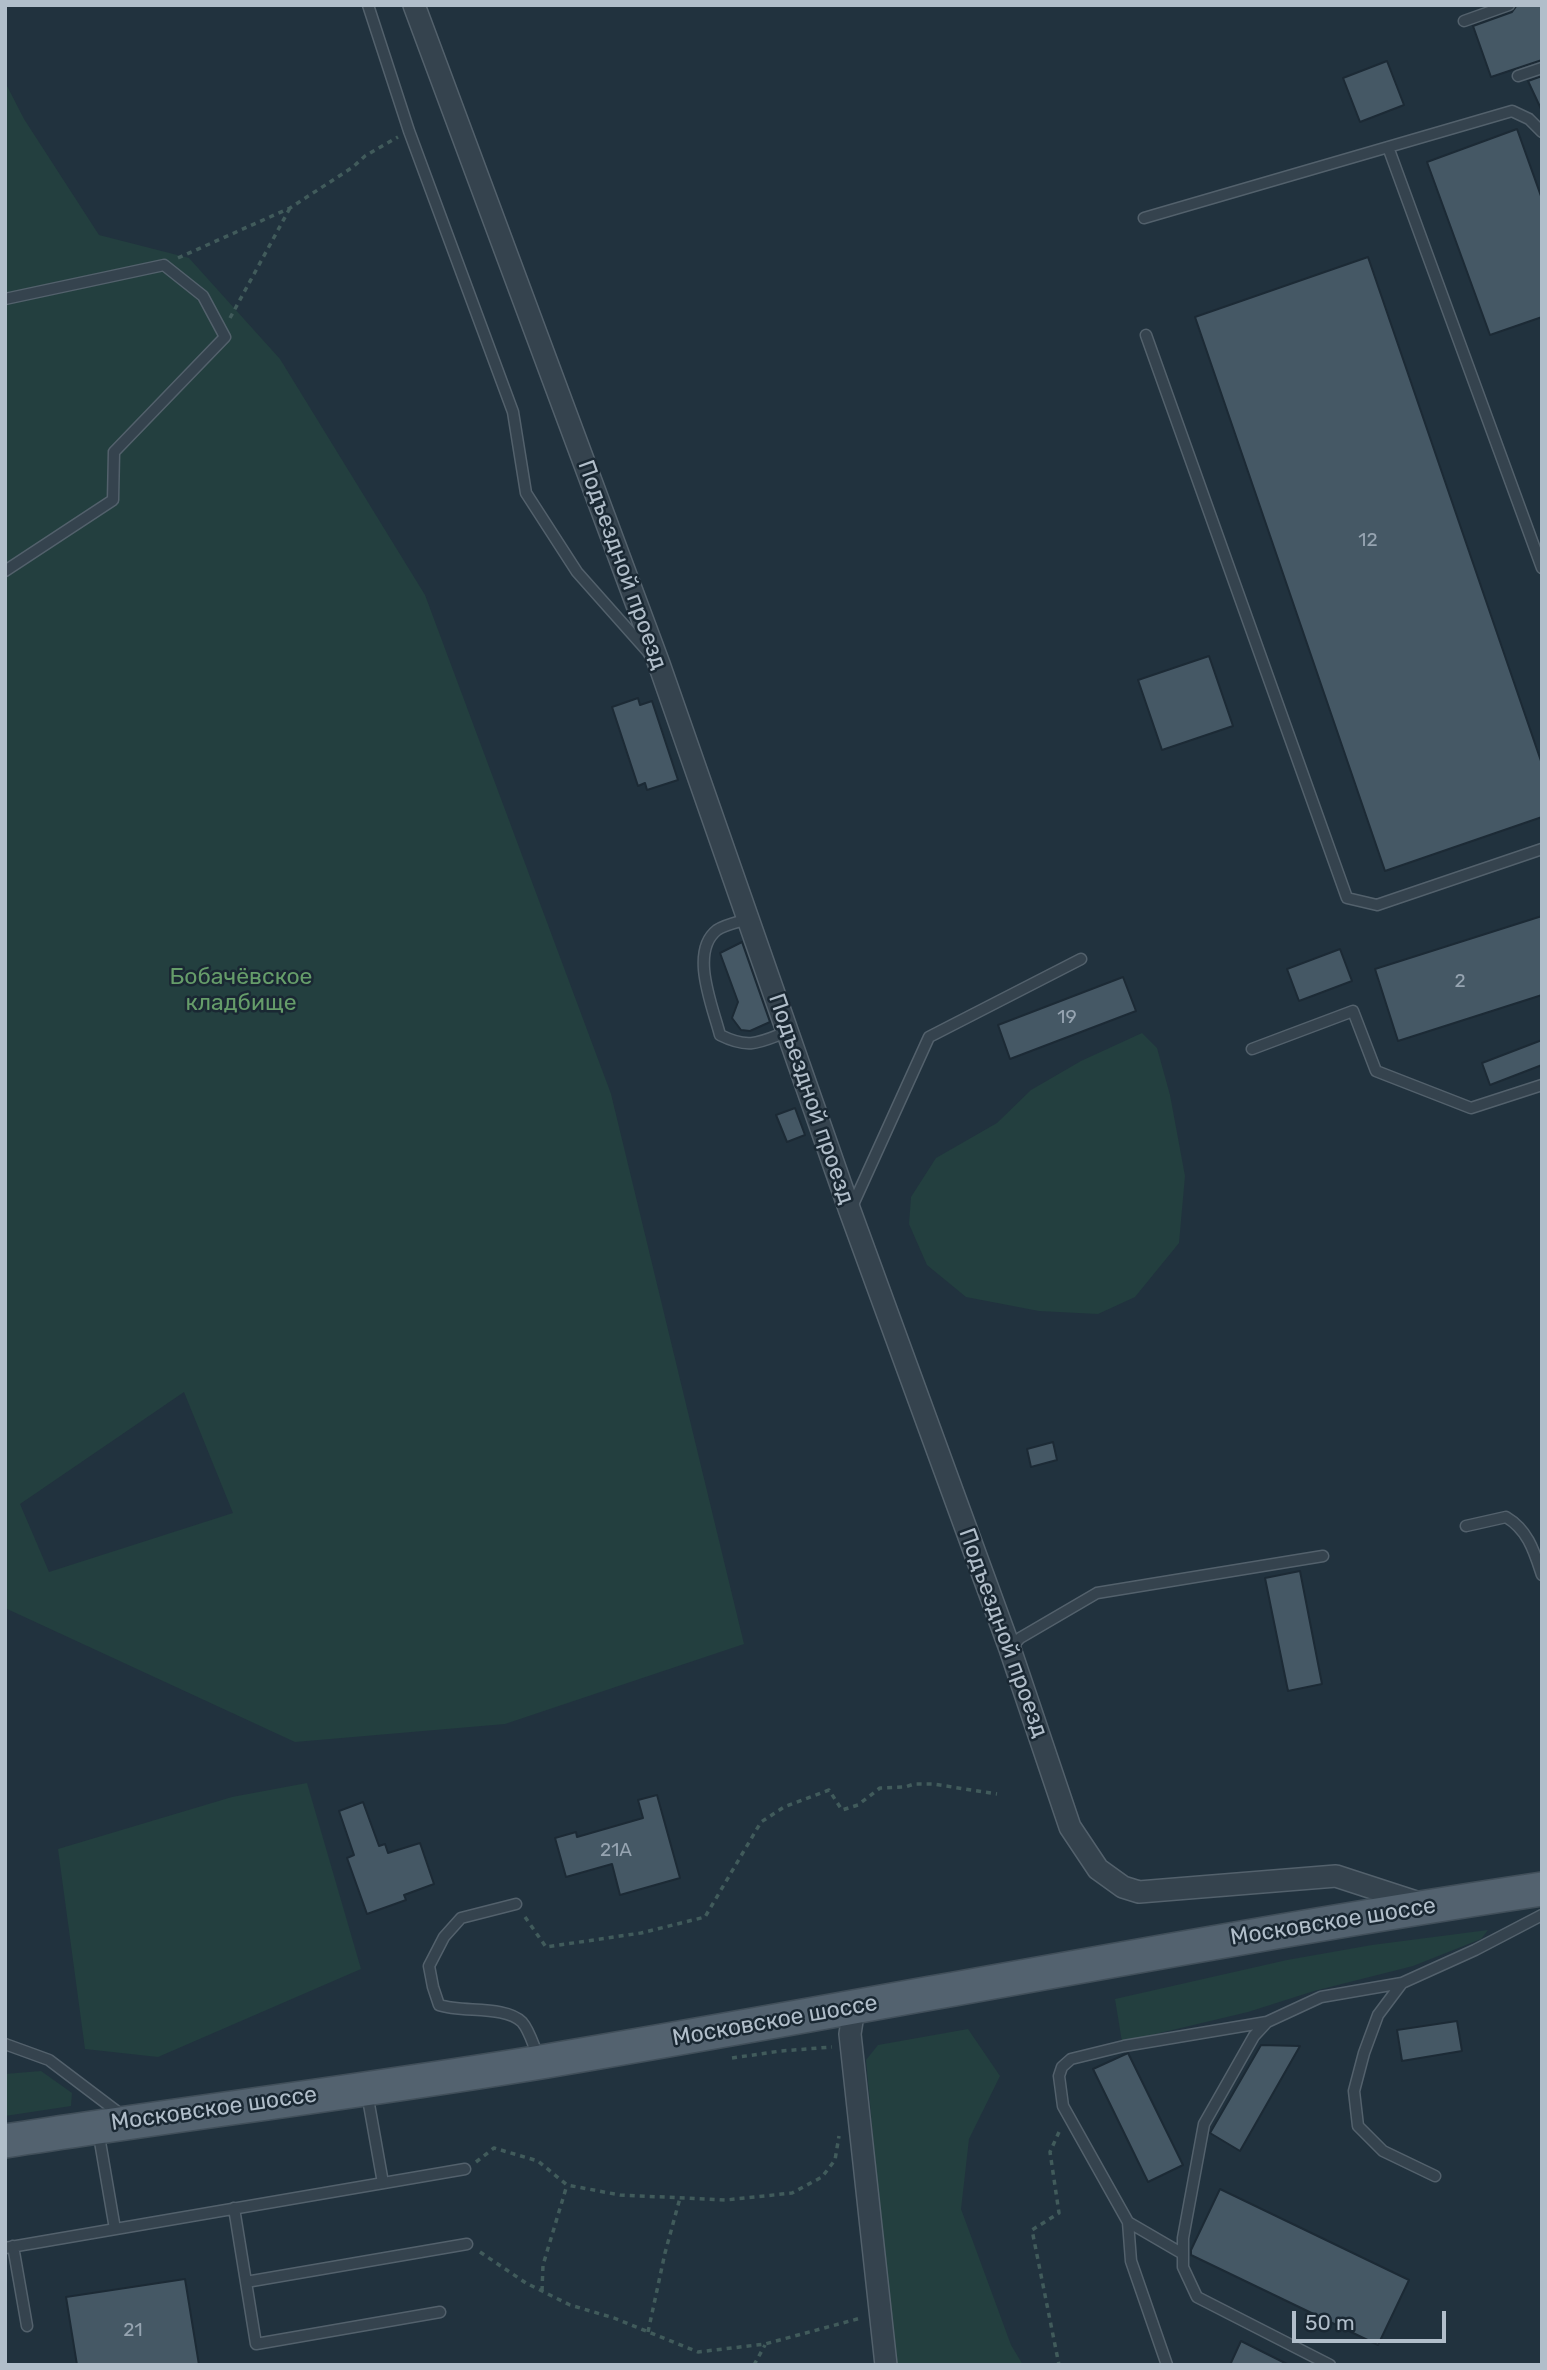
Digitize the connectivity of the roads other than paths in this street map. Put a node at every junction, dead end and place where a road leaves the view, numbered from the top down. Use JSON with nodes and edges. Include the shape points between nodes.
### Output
{"nodes":[{"id":1,"x":368,"y":5,"type":"edge"},
{"id":2,"x":414,"y":5,"type":"edge"},
{"id":3,"x":1509,"y":5,"type":"edge"},
{"id":4,"x":1464,"y":21,"type":"dead end"},
{"id":5,"x":1542,"y":68,"type":"edge"},
{"id":6,"x":1518,"y":76,"type":"dead end"},
{"id":7,"x":1542,"y":132,"type":"edge"},
{"id":8,"x":1388,"y":147,"type":"junction"},
{"id":9,"x":1144,"y":218,"type":"dead end"},
{"id":10,"x":5,"y":299,"type":"edge"},
{"id":11,"x":1146,"y":335,"type":"dead end"},
{"id":12,"x":1542,"y":568,"type":"edge"},
{"id":13,"x":5,"y":571,"type":"edge"},
{"id":14,"x":659,"y":664,"type":"junction"},
{"id":15,"x":1542,"y":849,"type":"edge"},
{"id":16,"x":748,"y":919,"type":"junction"},
{"id":17,"x":1081,"y":959,"type":"dead end"},
{"id":18,"x":789,"y":1031,"type":"junction"},
{"id":19,"x":1252,"y":1049,"type":"dead end"},
{"id":20,"x":1542,"y":1085,"type":"edge"},
{"id":21,"x":850,"y":1211,"type":"junction"},
{"id":22,"x":1466,"y":1526,"type":"dead end"},
{"id":23,"x":1323,"y":1556,"type":"dead end"},
{"id":24,"x":1542,"y":1575,"type":"edge"},
{"id":25,"x":1010,"y":1649,"type":"junction"},
{"id":26,"x":1542,"y":1889,"type":"edge"},
{"id":27,"x":516,"y":1904,"type":"road end"},
{"id":28,"x":1427,"y":1906,"type":"junction"},
{"id":29,"x":1542,"y":1915,"type":"edge"},
{"id":30,"x":1402,"y":1983,"type":"junction"},
{"id":31,"x":854,"y":2008,"type":"junction"},
{"id":32,"x":1266,"y":2022,"type":"junction"},
{"id":33,"x":5,"y":2044,"type":"edge"},
{"id":34,"x":541,"y":2062,"type":"junction"},
{"id":35,"x":366,"y":2087,"type":"junction"},
{"id":36,"x":131,"y":2122,"type":"junction"},
{"id":37,"x":97,"y":2127,"type":"junction"},
{"id":38,"x":5,"y":2141,"type":"edge"},
{"id":39,"x":466,"y":2169,"type":"road end"},
{"id":40,"x":1435,"y":2176,"type":"dead end"},
{"id":41,"x":383,"y":2183,"type":"junction"},
{"id":42,"x":234,"y":2208,"type":"junction"},
{"id":43,"x":1128,"y":2222,"type":"junction"},
{"id":44,"x":115,"y":2229,"type":"junction"},
{"id":45,"x":467,"y":2244,"type":"road end"},
{"id":46,"x":9,"y":2247,"type":"edge"},
{"id":47,"x":1183,"y":2254,"type":"junction"},
{"id":48,"x":246,"y":2282,"type":"junction"},
{"id":49,"x":440,"y":2312,"type":"dead end"},
{"id":50,"x":27,"y":2326,"type":"dead end"},
{"id":51,"x":886,"y":2365,"type":"edge"},
{"id":52,"x":1167,"y":2365,"type":"edge"},
{"id":53,"x":1330,"y":2365,"type":"edge"}],
"edges":[{"from":1,"to":14,"type":"lane","via":[[409,131],[513,412],[526,493],[577,572]]},
{"from":2,"to":14,"type":"street","name":"Подъездной проезд"},
{"from":3,"to":4,"type":"lane"},
{"from":5,"to":6,"type":"lane"},
{"from":7,"to":8,"type":"lane","via":[[1512,111]]},
{"from":8,"to":9,"type":"lane"},
{"from":8,"to":12,"type":"lane"},
{"from":10,"to":13,"type":"lane","via":[[164,264],[203,296],[225,337],[114,452],[113,500]]},
{"from":11,"to":15,"type":"lane","via":[[1347,898],[1377,905]]},
{"from":14,"to":16,"type":"street","name":"Подъездной проезд"},
{"from":16,"to":18,"type":"street","name":"Подъездной проезд"},
{"from":16,"to":18,"type":"lane","via":[[717,930],[705,945],[703,966],[720,1035],[753,1045]]},
{"from":17,"to":21,"type":"lane","via":[[929,1037]]},
{"from":18,"to":21,"type":"street","name":"Подъездной проезд"},
{"from":19,"to":20,"type":"lane","via":[[1353,1011],[1376,1071],[1459,1104],[1471,1108]]},
{"from":21,"to":25,"type":"street","name":"Подъездной проезд"},
{"from":22,"to":24,"type":"lane","via":[[1506,1517],[1518,1524],[1532,1545]]},
{"from":23,"to":25,"type":"lane","via":[[1097,1593],[1020,1638]]},
{"from":25,"to":28,"type":"street","name":"Подъездной проезд","via":[[1070,1827],[1098,1870],[1123,1886],[1139,1892],[1336,1876]]},
{"from":26,"to":28,"type":"main road","name":"Московское шоссе"},
{"from":27,"to":34,"type":"lane","via":[[461,1918],[444,1937],[429,1966],[439,2005],[505,2013],[522,2023]]},
{"from":28,"to":31,"type":"main road","name":"Московское шоссе"},
{"from":29,"to":30,"type":"lane"},
{"from":30,"to":32,"type":"lane","via":[[1321,1997]]},
{"from":30,"to":40,"type":"lane","via":[[1378,2015],[1364,2053],[1354,2091],[1358,2126],[1383,2151]]},
{"from":31,"to":34,"type":"main road","name":"Московское шоссе"},
{"from":31,"to":51,"type":"street","via":[[849,2034]]},
{"from":32,"to":43,"type":"lane","via":[[1124,2046],[1071,2059],[1062,2067],[1063,2106]]},
{"from":32,"to":47,"type":"lane","via":[[1204,2124]]},
{"from":33,"to":36,"type":"lane","via":[[49,2060]]},
{"from":34,"to":35,"type":"main road","name":"Московское шоссе"},
{"from":35,"to":36,"type":"main road","name":"Московское шоссе"},
{"from":35,"to":41,"type":"lane"},
{"from":36,"to":37,"type":"main road","name":"Московское шоссе"},
{"from":37,"to":38,"type":"main road","name":"Московское шоссе"},
{"from":37,"to":44,"type":"lane"},
{"from":39,"to":41,"type":"lane"},
{"from":41,"to":42,"type":"lane"},
{"from":42,"to":44,"type":"lane"},
{"from":42,"to":48,"type":"lane"},
{"from":43,"to":47,"type":"lane"},
{"from":43,"to":52,"type":"lane","via":[[1131,2262]]},
{"from":44,"to":46,"type":"lane"},
{"from":45,"to":48,"type":"lane"},
{"from":46,"to":50,"type":"lane"},
{"from":47,"to":53,"type":"lane","via":[[1183,2267],[1197,2297]]},
{"from":48,"to":49,"type":"lane","via":[[257,2344]]}]}
